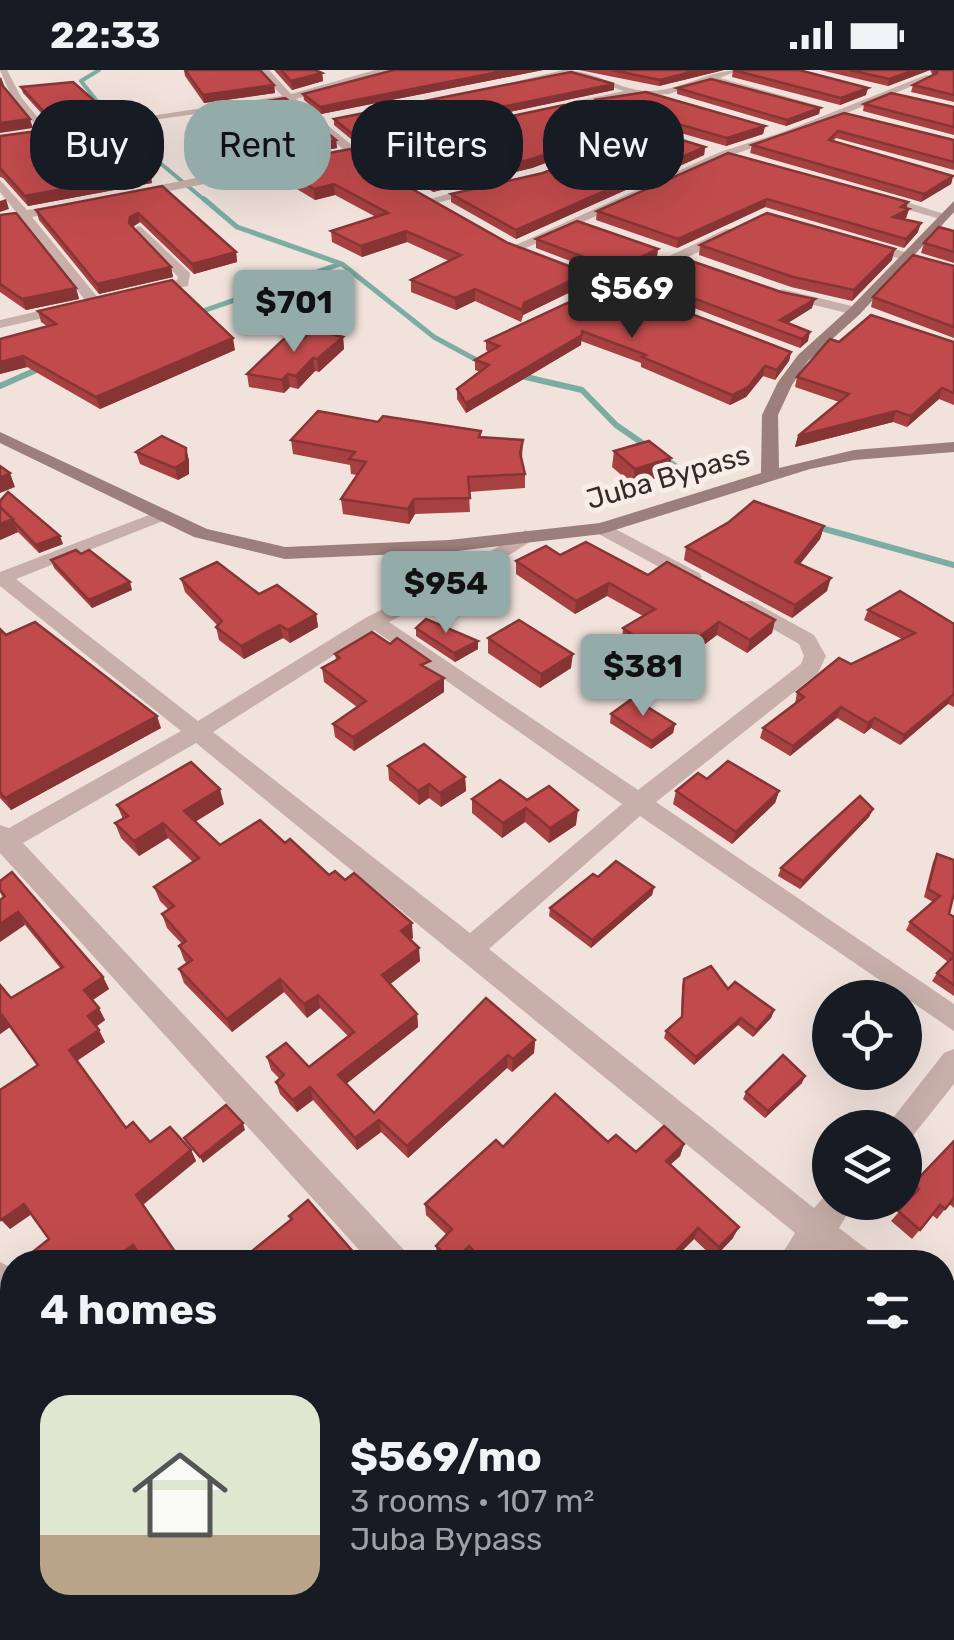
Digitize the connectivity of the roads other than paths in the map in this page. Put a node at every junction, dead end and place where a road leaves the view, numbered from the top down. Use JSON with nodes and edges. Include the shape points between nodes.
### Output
{"nodes":[{"id":1,"x":2,"y":70,"type":"edge"},
{"id":2,"x":264,"y":70,"type":"edge"},
{"id":3,"x":386,"y":70,"type":"edge"},
{"id":4,"x":570,"y":70,"type":"edge"},
{"id":5,"x":682,"y":70,"type":"edge"},
{"id":6,"x":734,"y":70,"type":"edge"},
{"id":7,"x":901,"y":70,"type":"edge"},
{"id":8,"x":708,"y":78,"type":"junction"},
{"id":9,"x":867,"y":88,"type":"edge"},
{"id":10,"x":478,"y":91,"type":"edge"},
{"id":11,"x":886,"y":93,"type":"junction"},
{"id":12,"x":642,"y":94,"type":"junction"},
{"id":13,"x":903,"y":97,"type":"edge"},
{"id":14,"x":289,"y":98,"type":"junction"},
{"id":15,"x":291,"y":100,"type":"edge"},
{"id":16,"x":596,"y":100,"type":"edge"},
{"id":17,"x":610,"y":100,"type":"edge"},
{"id":18,"x":664,"y":100,"type":"edge"},
{"id":19,"x":543,"y":112,"type":"edge"},
{"id":20,"x":837,"y":112,"type":"junction"},
{"id":21,"x":30,"y":113,"type":"edge"},
{"id":22,"x":543,"y":113,"type":"edge"},
{"id":23,"x":164,"y":116,"type":"edge"},
{"id":24,"x":854,"y":117,"type":"edge"},
{"id":25,"x":335,"y":118,"type":"edge"},
{"id":26,"x":331,"y":119,"type":"edge"},
{"id":27,"x":770,"y":129,"type":"dead end"},
{"id":28,"x":331,"y":134,"type":"edge"},
{"id":29,"x":787,"y":134,"type":"junction"},
{"id":30,"x":684,"y":142,"type":"edge"},
{"id":31,"x":351,"y":151,"type":"edge"},
{"id":32,"x":351,"y":152,"type":"edge"},
{"id":33,"x":724,"y":154,"type":"junction"},
{"id":34,"x":742,"y":159,"type":"edge"},
{"id":35,"x":0,"y":184,"type":"edge"},
{"id":36,"x":476,"y":190,"type":"edge"},
{"id":37,"x":852,"y":190,"type":"edge"},
{"id":38,"x":418,"y":192,"type":"edge"},
{"id":39,"x":112,"y":198,"type":"edge"},
{"id":40,"x":432,"y":200,"type":"junction"},
{"id":41,"x":76,"y":205,"type":"edge"},
{"id":42,"x":449,"y":210,"type":"edge"},
{"id":43,"x":949,"y":210,"type":"edge"},
{"id":44,"x":22,"y":216,"type":"junction"},
{"id":45,"x":0,"y":220,"type":"edge"},
{"id":46,"x":576,"y":221,"type":"junction"},
{"id":47,"x":747,"y":224,"type":"edge"},
{"id":48,"x":593,"y":227,"type":"edge"},
{"id":49,"x":140,"y":230,"type":"edge"},
{"id":50,"x":498,"y":238,"type":"edge"},
{"id":51,"x":852,"y":241,"type":"edge"},
{"id":52,"x":515,"y":248,"type":"junction"},
{"id":53,"x":663,"y":251,"type":"dead end"},
{"id":54,"x":680,"y":256,"type":"junction"},
{"id":55,"x":904,"y":256,"type":"junction"},
{"id":56,"x":698,"y":263,"type":"edge"},
{"id":57,"x":954,"y":270,"type":"edge"},
{"id":58,"x":611,"y":286,"type":"junction"},
{"id":59,"x":768,"y":288,"type":"edge"},
{"id":60,"x":592,"y":291,"type":"edge"},
{"id":61,"x":126,"y":296,"type":"edge"},
{"id":62,"x":650,"y":300,"type":"edge"},
{"id":63,"x":855,"y":311,"type":"junction"},
{"id":64,"x":872,"y":317,"type":"edge"},
{"id":65,"x":0,"y":324,"type":"edge"},
{"id":66,"x":786,"y":352,"type":"edge"},
{"id":67,"x":803,"y":358,"type":"junction"},
{"id":68,"x":0,"y":437,"type":"edge"},
{"id":69,"x":954,"y":448,"type":"edge"},
{"id":70,"x":770,"y":476,"type":"junction"},
{"id":71,"x":162,"y":515,"type":"junction"},
{"id":72,"x":602,"y":528,"type":"junction"},
{"id":73,"x":526,"y":536,"type":"junction"},
{"id":74,"x":1,"y":578,"type":"edge"},
{"id":75,"x":374,"y":621,"type":"junction"},
{"id":76,"x":195,"y":733,"type":"junction"},
{"id":77,"x":640,"y":802,"type":"junction"},
{"id":78,"x":3,"y":839,"type":"edge"},
{"id":79,"x":469,"y":950,"type":"junction"},
{"id":80,"x":954,"y":1019,"type":"edge"},
{"id":81,"x":954,"y":1062,"type":"edge"},
{"id":82,"x":915,"y":1110,"type":"edge"},
{"id":83,"x":824,"y":1220,"type":"edge"},
{"id":84,"x":818,"y":1228,"type":"junction"},
{"id":85,"x":381,"y":1250,"type":"edge"},
{"id":86,"x":802,"y":1250,"type":"edge"},
{"id":87,"x":843,"y":1250,"type":"edge"}],
"edges":[{"from":1,"to":21,"type":"street"},
{"from":2,"to":14,"type":"street"},
{"from":3,"to":14,"type":"street"},
{"from":4,"to":10,"type":"street"},
{"from":4,"to":12,"type":"street"},
{"from":5,"to":8,"type":"street"},
{"from":6,"to":8,"type":"street"},
{"from":7,"to":11,"type":"street","via":[[935,78]]},
{"from":8,"to":12,"type":"street"},
{"from":8,"to":20,"type":"street"},
{"from":9,"to":11,"type":"street"},
{"from":11,"to":13,"type":"street"},
{"from":11,"to":20,"type":"street"},
{"from":12,"to":16,"type":"street"},
{"from":12,"to":17,"type":"street"},
{"from":12,"to":18,"type":"street"},
{"from":14,"to":15,"type":"street"},
{"from":14,"to":23,"type":"street"},
{"from":19,"to":22,"type":"street","via":[[525,116]]},
{"from":20,"to":24,"type":"street"},
{"from":20,"to":29,"type":"street"},
{"from":25,"to":26,"type":"street"},
{"from":27,"to":29,"type":"street"},
{"from":28,"to":31,"type":"street"},
{"from":29,"to":33,"type":"street"},
{"from":30,"to":33,"type":"street"},
{"from":32,"to":39,"type":"street"},
{"from":33,"to":34,"type":"street"},
{"from":33,"to":46,"type":"street"},
{"from":35,"to":44,"type":"street"},
{"from":36,"to":40,"type":"street"},
{"from":37,"to":43,"type":"street"},
{"from":38,"to":40,"type":"street"},
{"from":40,"to":42,"type":"street"},
{"from":41,"to":44,"type":"street"},
{"from":43,"to":55,"type":"main road"},
{"from":44,"to":45,"type":"street"},
{"from":44,"to":65,"type":"street","via":[[102,300]]},
{"from":46,"to":48,"type":"street"},
{"from":46,"to":52,"type":"street"},
{"from":47,"to":54,"type":"street"},
{"from":49,"to":61,"type":"street","via":[[185,276],[183,282]]},
{"from":50,"to":52,"type":"street"},
{"from":51,"to":55,"type":"street"},
{"from":52,"to":58,"type":"street"},
{"from":53,"to":54,"type":"street"},
{"from":54,"to":56,"type":"street"},
{"from":54,"to":58,"type":"street"},
{"from":55,"to":57,"type":"street"},
{"from":55,"to":63,"type":"main road"},
{"from":58,"to":60,"type":"street"},
{"from":58,"to":62,"type":"street"},
{"from":59,"to":63,"type":"street"},
{"from":63,"to":64,"type":"main road"},
{"from":63,"to":67,"type":"main road"},
{"from":66,"to":67,"type":"street"},
{"from":67,"to":70,"type":"main road","via":[[770,415]]},
{"from":68,"to":71,"type":"main road","name":"Juba Bypass"},
{"from":69,"to":70,"type":"main road","name":"Juba Bypass","via":[[854,455]]},
{"from":70,"to":72,"type":"main road","name":"Juba Bypass"},
{"from":71,"to":73,"type":"main road","name":"Juba Bypass","via":[[201,533],[285,553]]},
{"from":71,"to":74,"type":"street"},
{"from":72,"to":73,"type":"main road","name":"Juba Bypass"},
{"from":72,"to":77,"type":"street","via":[[807,640],[814,650],[814,663]]},
{"from":73,"to":75,"type":"street"},
{"from":74,"to":76,"type":"street"},
{"from":75,"to":76,"type":"street"},
{"from":75,"to":77,"type":"street"},
{"from":76,"to":78,"type":"street"},
{"from":76,"to":79,"type":"street"},
{"from":77,"to":79,"type":"street"},
{"from":77,"to":80,"type":"street"},
{"from":78,"to":85,"type":"street"},
{"from":79,"to":84,"type":"street"},
{"from":81,"to":82,"type":"street"},
{"from":83,"to":84,"type":"street"},
{"from":84,"to":86,"type":"street"},
{"from":84,"to":87,"type":"street"}]}
